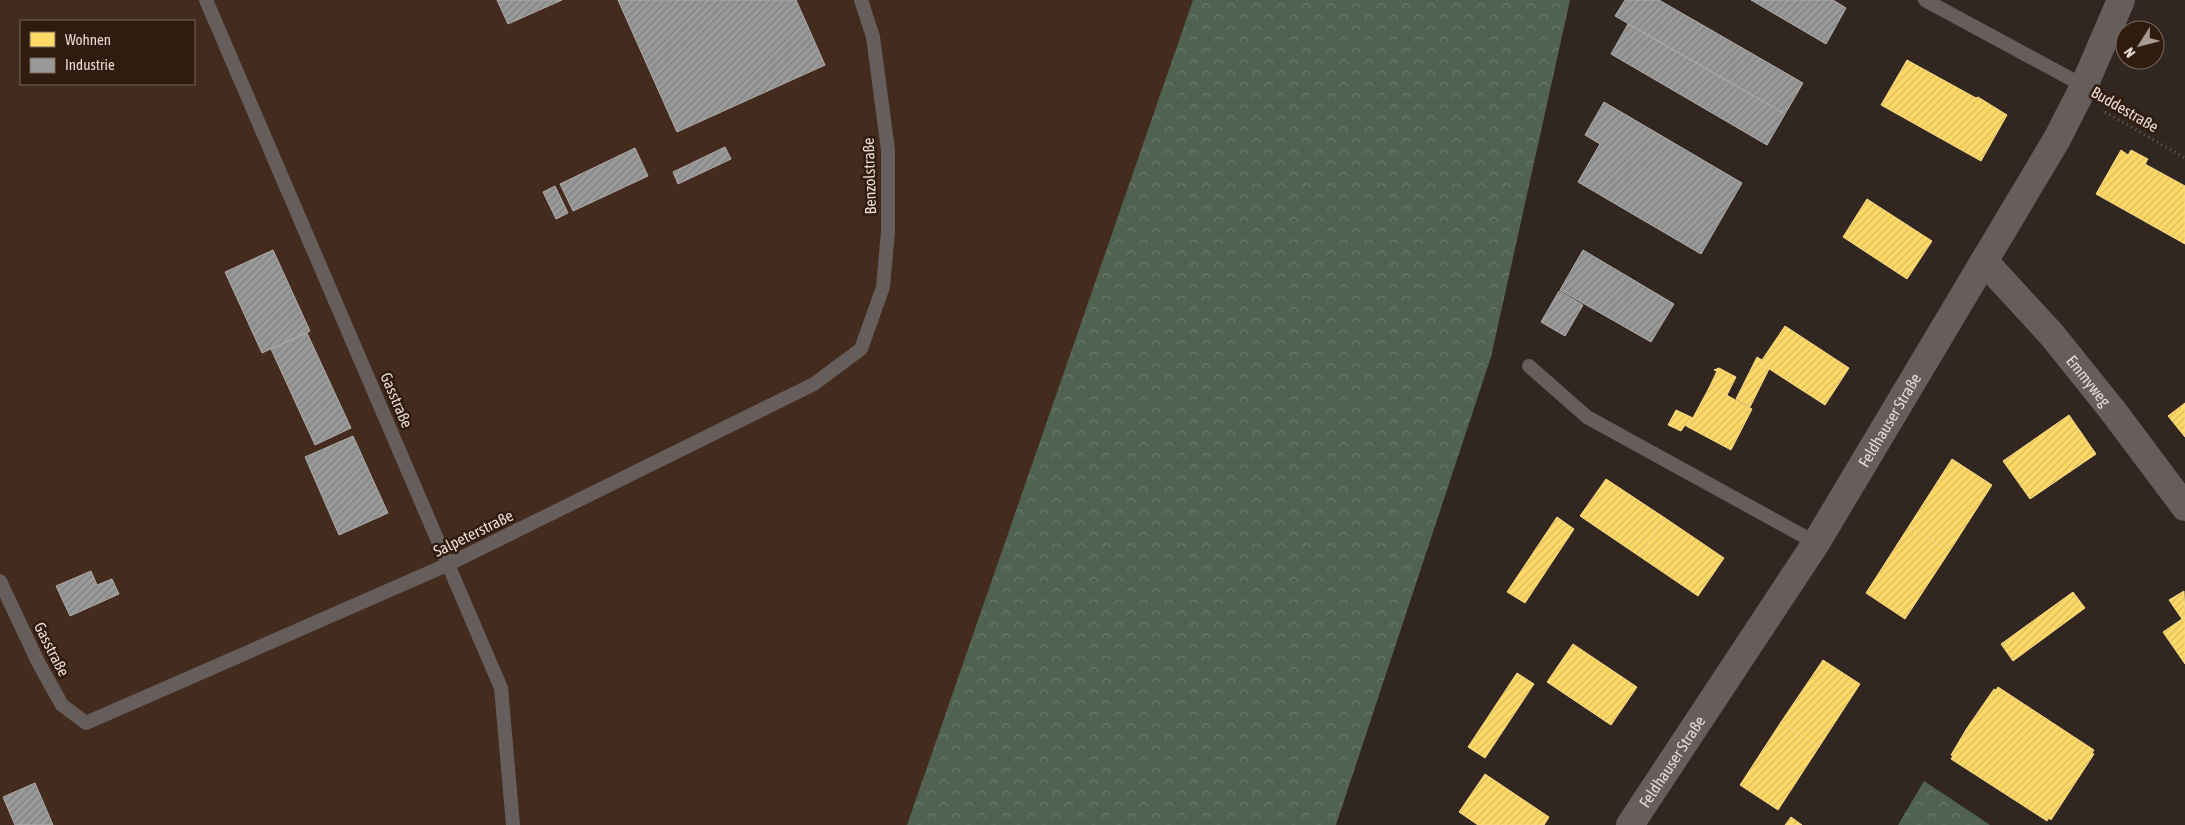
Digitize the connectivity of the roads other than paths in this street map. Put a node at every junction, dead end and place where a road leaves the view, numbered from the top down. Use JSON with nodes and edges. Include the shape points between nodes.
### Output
{"nodes":[{"id":1,"x":206,"y":0,"type":"edge"},
{"id":2,"x":862,"y":0,"type":"edge"},
{"id":3,"x":1925,"y":0,"type":"edge"},
{"id":4,"x":2121,"y":0,"type":"edge"},
{"id":5,"x":2081,"y":91,"type":"junction"},
{"id":6,"x":1984,"y":261,"type":"junction"},
{"id":7,"x":861,"y":349,"type":"joint"},
{"id":8,"x":1529,"y":366,"type":"dead end"},
{"id":9,"x":2185,"y":507,"type":"edge"},
{"id":10,"x":1816,"y":543,"type":"junction"},
{"id":11,"x":449,"y":564,"type":"junction"},
{"id":12,"x":0,"y":581,"type":"edge"},
{"id":13,"x":86,"y":723,"type":"joint"},
{"id":14,"x":513,"y":825,"type":"edge"},
{"id":15,"x":1630,"y":825,"type":"edge"}],
"edges":[{"from":1,"to":11,"type":"lane","name":"Gasstraße"},
{"from":2,"to":7,"type":"lane","name":"Benzolstraße","via":[[873,37],[888,150],[888,231],[883,287]]},
{"from":3,"to":5,"type":"lane"},
{"from":4,"to":5,"type":"street","name":"Feldhauser Straße"},
{"from":5,"to":6,"type":"street","name":"Feldhauser Straße","via":[[2058,139]]},
{"from":6,"to":9,"type":"street","name":"Emmyweg","via":[[2052,335]]},
{"from":6,"to":10,"type":"street","name":"Feldhauser Straße"},
{"from":7,"to":11,"type":"lane","name":"Salpeterstraße","via":[[814,384]]},
{"from":8,"to":10,"type":"lane","via":[[1587,417]]},
{"from":10,"to":15,"type":"street","name":"Feldhauser Straße"},
{"from":11,"to":13,"type":"lane","name":"Salpeterstraße"},
{"from":11,"to":14,"type":"lane","name":"Gasstraße","via":[[500,688]]},
{"from":12,"to":13,"type":"lane","name":"Gasstraße","via":[[62,705]]}]}
